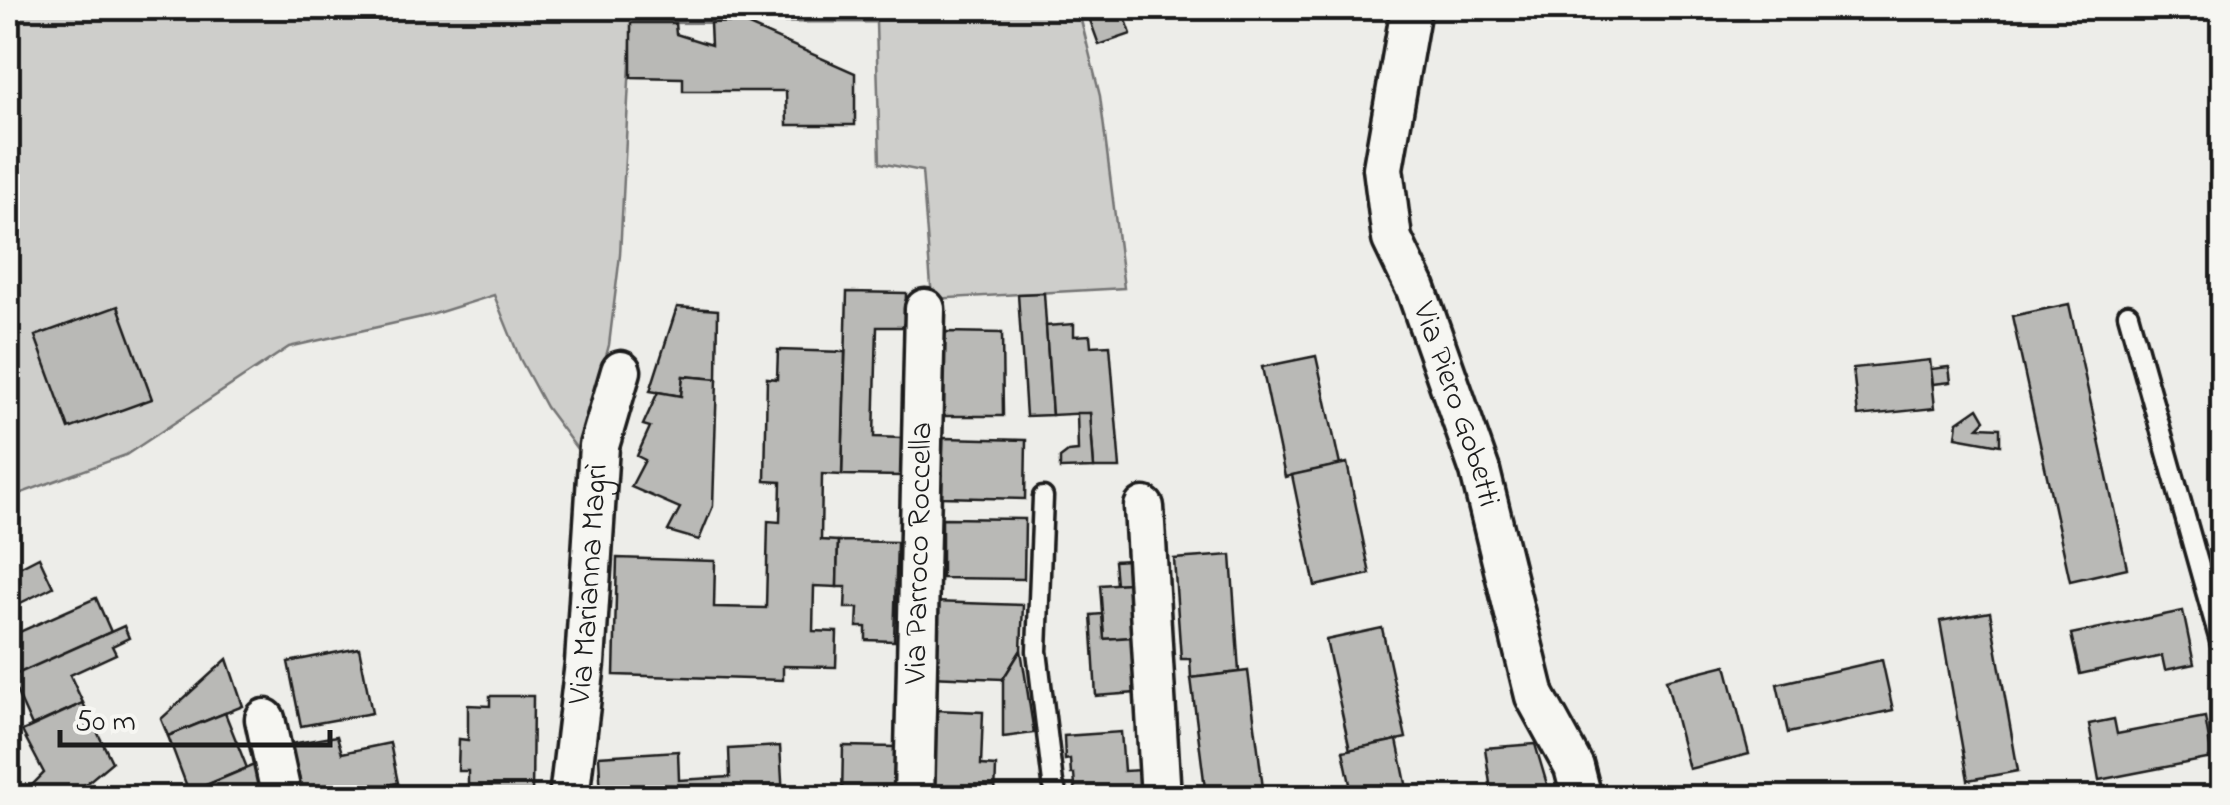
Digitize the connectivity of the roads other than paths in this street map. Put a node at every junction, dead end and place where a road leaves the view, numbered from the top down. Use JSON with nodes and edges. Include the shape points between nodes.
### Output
{"nodes":[{"id":1,"x":1411,"y":8,"type":"edge"},
{"id":2,"x":925,"y":309,"type":"dead end"},
{"id":3,"x":2128,"y":314,"type":"dead end"},
{"id":4,"x":621,"y":371,"type":"dead end"},
{"id":5,"x":1043,"y":496,"type":"dead end"},
{"id":6,"x":1144,"y":507,"type":"dead end"},
{"id":7,"x":2222,"y":648,"type":"edge"},
{"id":8,"x":265,"y":719,"type":"dead end"},
{"id":9,"x":282,"y":798,"type":"edge"},
{"id":10,"x":569,"y":798,"type":"edge"},
{"id":11,"x":914,"y":798,"type":"edge"},
{"id":12,"x":1058,"y":798,"type":"edge"},
{"id":13,"x":1161,"y":798,"type":"edge"},
{"id":14,"x":1582,"y":798,"type":"edge"}],
"edges":[{"from":1,"to":14,"type":"street","name":"Via Piero Gobetti","via":[[1384,168],[1392,238],[1480,470],[1535,696],[1574,767]]},
{"from":2,"to":11,"type":"street","name":"Via Parroco Roccella"},
{"from":3,"to":7,"type":"lane"},
{"from":4,"to":10,"type":"street","name":"Via Marianna Magrì","via":[[598,446]]},
{"from":5,"to":12,"type":"lane","via":[[1038,650]]},
{"from":6,"to":13,"type":"street"},
{"from":8,"to":9,"type":"street"}]}
